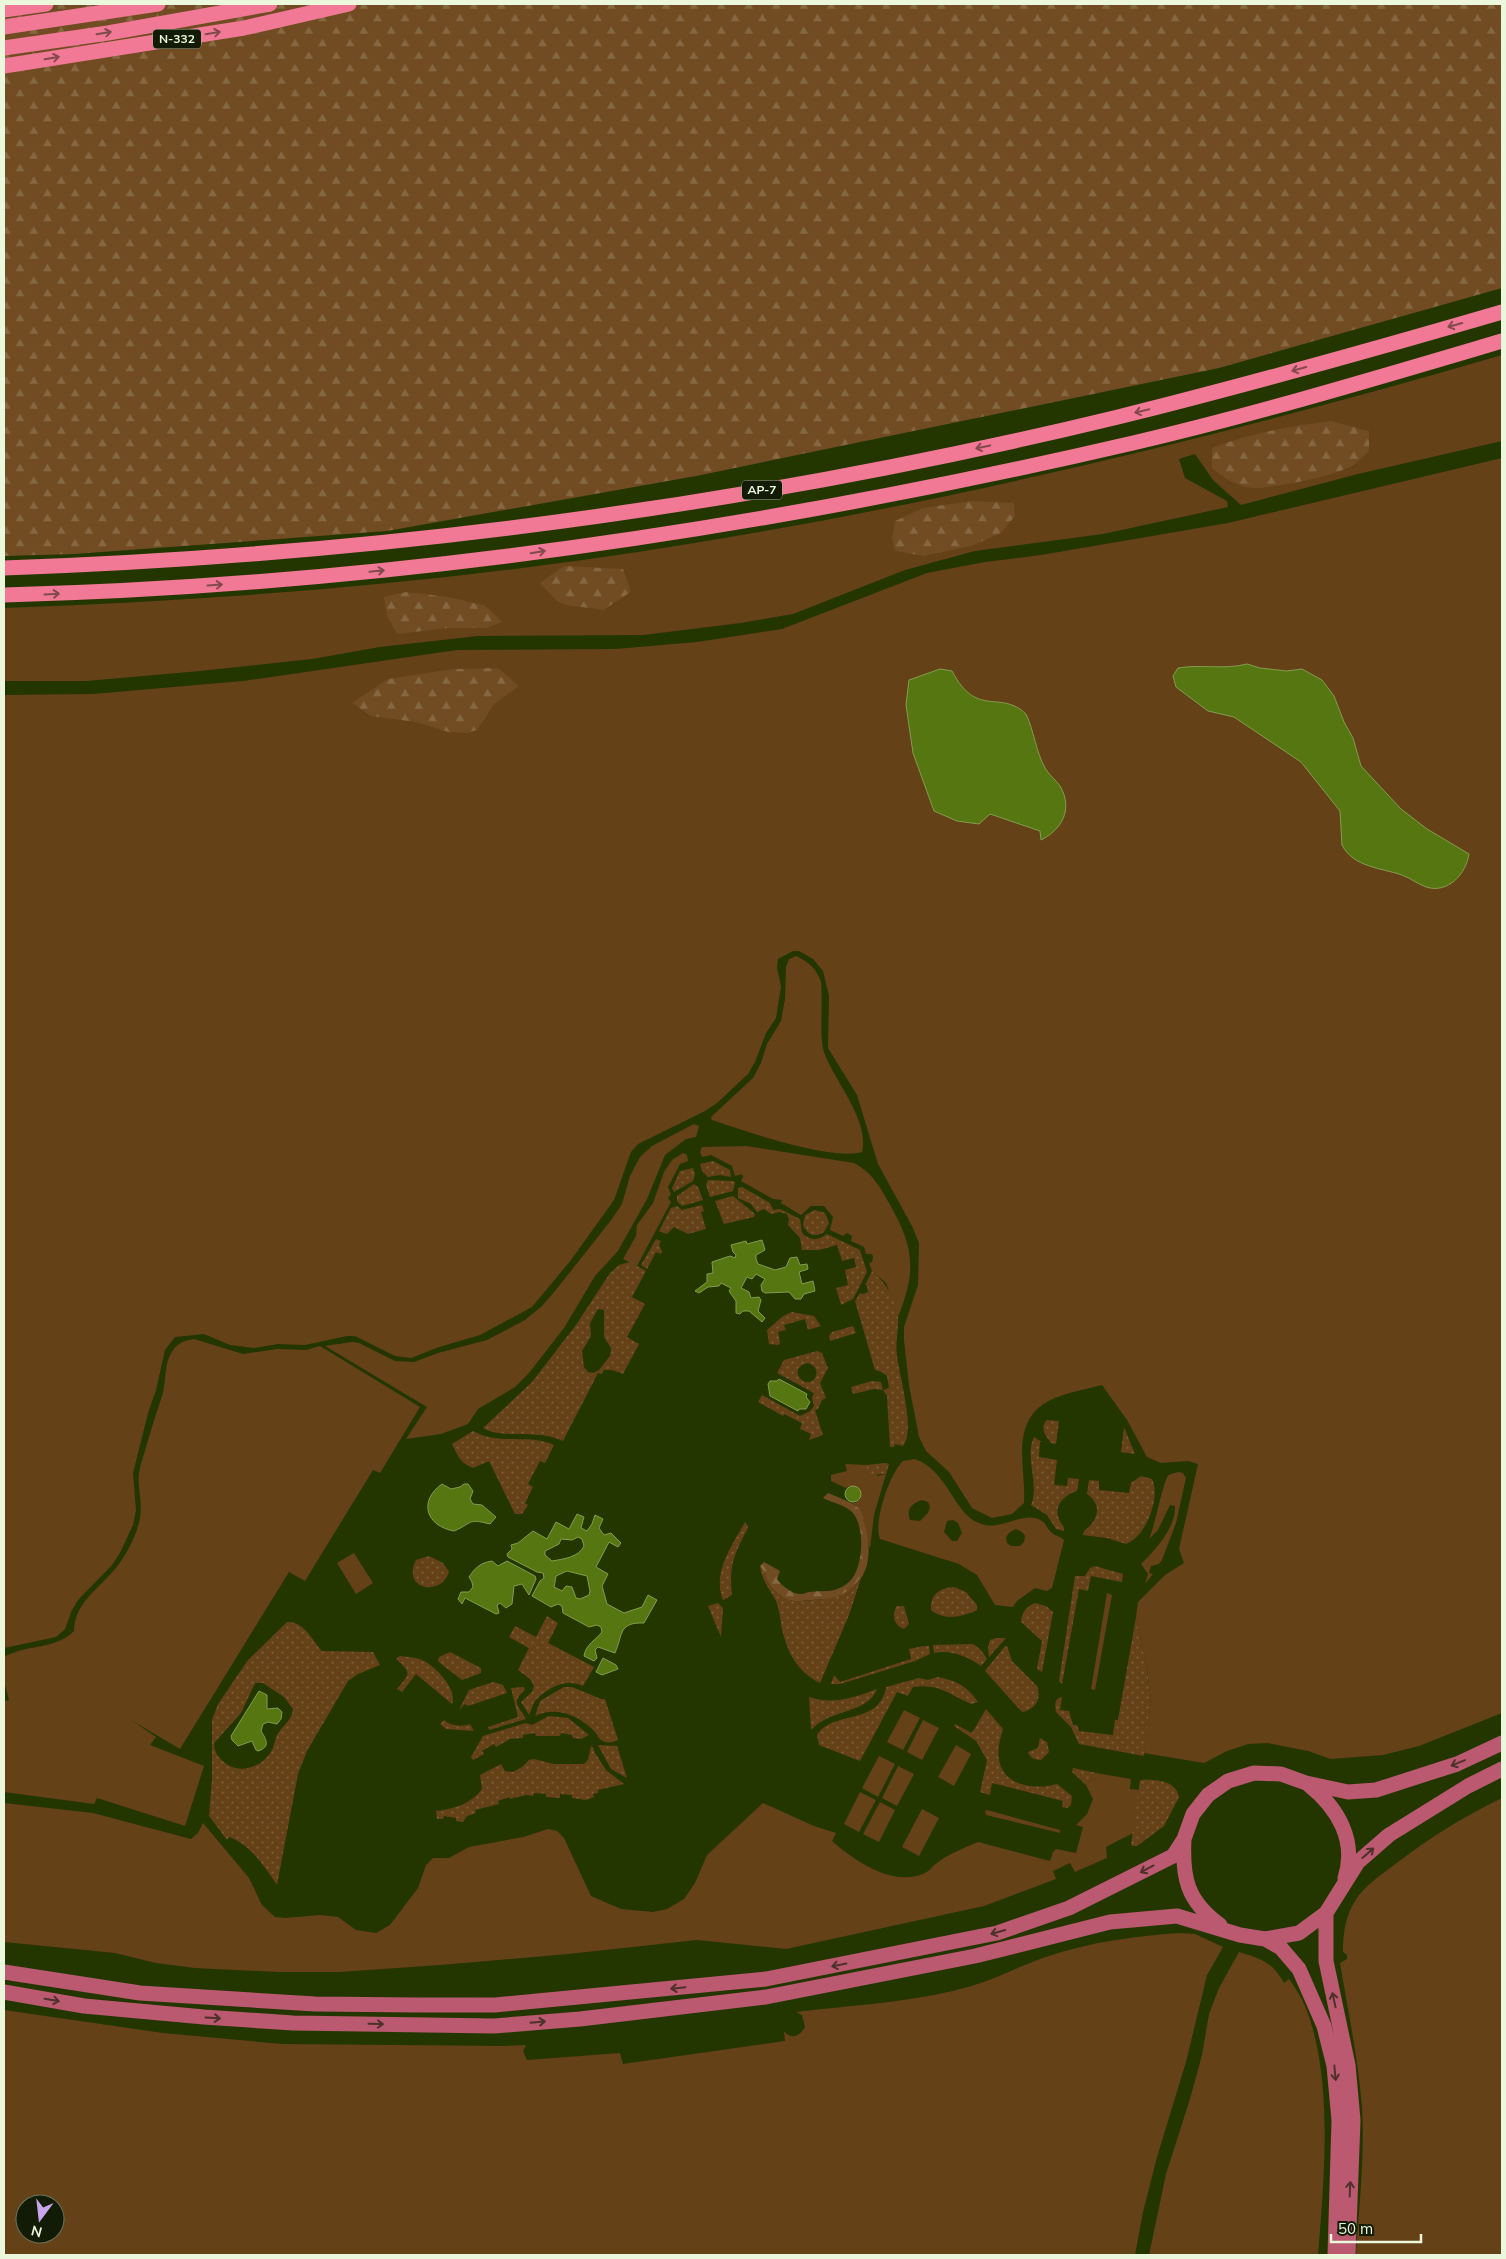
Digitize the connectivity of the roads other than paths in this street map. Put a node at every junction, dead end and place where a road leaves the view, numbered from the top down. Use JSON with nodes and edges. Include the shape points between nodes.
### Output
{"nodes":[{"id":1,"x":46,"y":4,"type":"edge"},
{"id":2,"x":158,"y":4,"type":"edge"},
{"id":3,"x":270,"y":4,"type":"edge"},
{"id":4,"x":349,"y":4,"type":"edge"},
{"id":5,"x":4,"y":10,"type":"edge"},
{"id":6,"x":4,"y":27,"type":"edge"},
{"id":7,"x":4,"y":48,"type":"edge"},
{"id":8,"x":4,"y":66,"type":"edge"},
{"id":9,"x":1502,"y":312,"type":"edge"},
{"id":10,"x":1502,"y":341,"type":"edge"},
{"id":11,"x":4,"y":568,"type":"edge"},
{"id":12,"x":4,"y":595,"type":"edge"},
{"id":13,"x":1502,"y":1743,"type":"edge"},
{"id":14,"x":1502,"y":1769,"type":"edge"},
{"id":15,"x":1306,"y":1783,"type":"junction"},
{"id":16,"x":1184,"y":1839,"type":"junction"},
{"id":17,"x":1341,"y":1893,"type":"junction"},
{"id":18,"x":1326,"y":1913,"type":"junction"},
{"id":19,"x":1227,"y":1930,"type":"junction"},
{"id":20,"x":1265,"y":1939,"type":"junction"},
{"id":21,"x":4,"y":1972,"type":"edge"},
{"id":22,"x":4,"y":1992,"type":"edge"},
{"id":23,"x":1335,"y":2255,"type":"edge"},
{"id":24,"x":1348,"y":2255,"type":"edge"}],
"edges":[{"from":1,"to":5,"type":"highway"},
{"from":2,"to":6,"type":"highway"},
{"from":7,"to":3,"type":"highway","number":"N-332","one_way":true},
{"from":8,"to":4,"type":"highway","number":"N-332","one_way":true,"via":[[244,28]]},
{"from":9,"to":11,"type":"highway","number":"AP-7","one_way":true,"via":[[1117,417],[926,459],[737,495],[360,545],[178,560]]},
{"from":12,"to":10,"type":"highway","number":"AP-7","one_way":true,"via":[[214,585],[365,572],[500,558],[756,519],[931,487],[1136,442]]},
{"from":13,"to":15,"type":"main road","one_way":true,"via":[[1457,1764],[1376,1790],[1348,1792]]},
{"from":17,"to":14,"type":"main road","one_way":true,"via":[[1358,1862],[1389,1835]]},
{"from":15,"to":16,"type":"main road","via":[[1281,1774],[1254,1773],[1228,1781],[1208,1795],[1193,1814]]},
{"from":15,"to":17,"type":"main road","via":[[1326,1798],[1343,1827],[1348,1844],[1348,1868]]},
{"from":16,"to":19,"type":"main road","via":[[1182,1866],[1190,1892],[1206,1914]]},
{"from":16,"to":21,"type":"main road","one_way":true,"via":[[1173,1856],[1107,1890],[1006,1930],[766,1979],[496,2005],[390,2005],[315,2004],[140,1993]]},
{"from":17,"to":18,"type":"main road"},
{"from":18,"to":20,"type":"main road","via":[[1298,1933]]},
{"from":24,"to":18,"type":"main road","one_way":true,"via":[[1353,2120],[1348,2065],[1326,1961]]},
{"from":19,"to":20,"type":"main road"},
{"from":22,"to":19,"type":"main road","one_way":true,"via":[[84,2006],[204,2017],[293,2023],[494,2026],[766,1997],[975,1956],[1110,1922],[1177,1916]]},
{"from":20,"to":23,"type":"main road","one_way":true,"via":[[1281,1948],[1299,1969],[1331,2045],[1339,2120]]}]}
